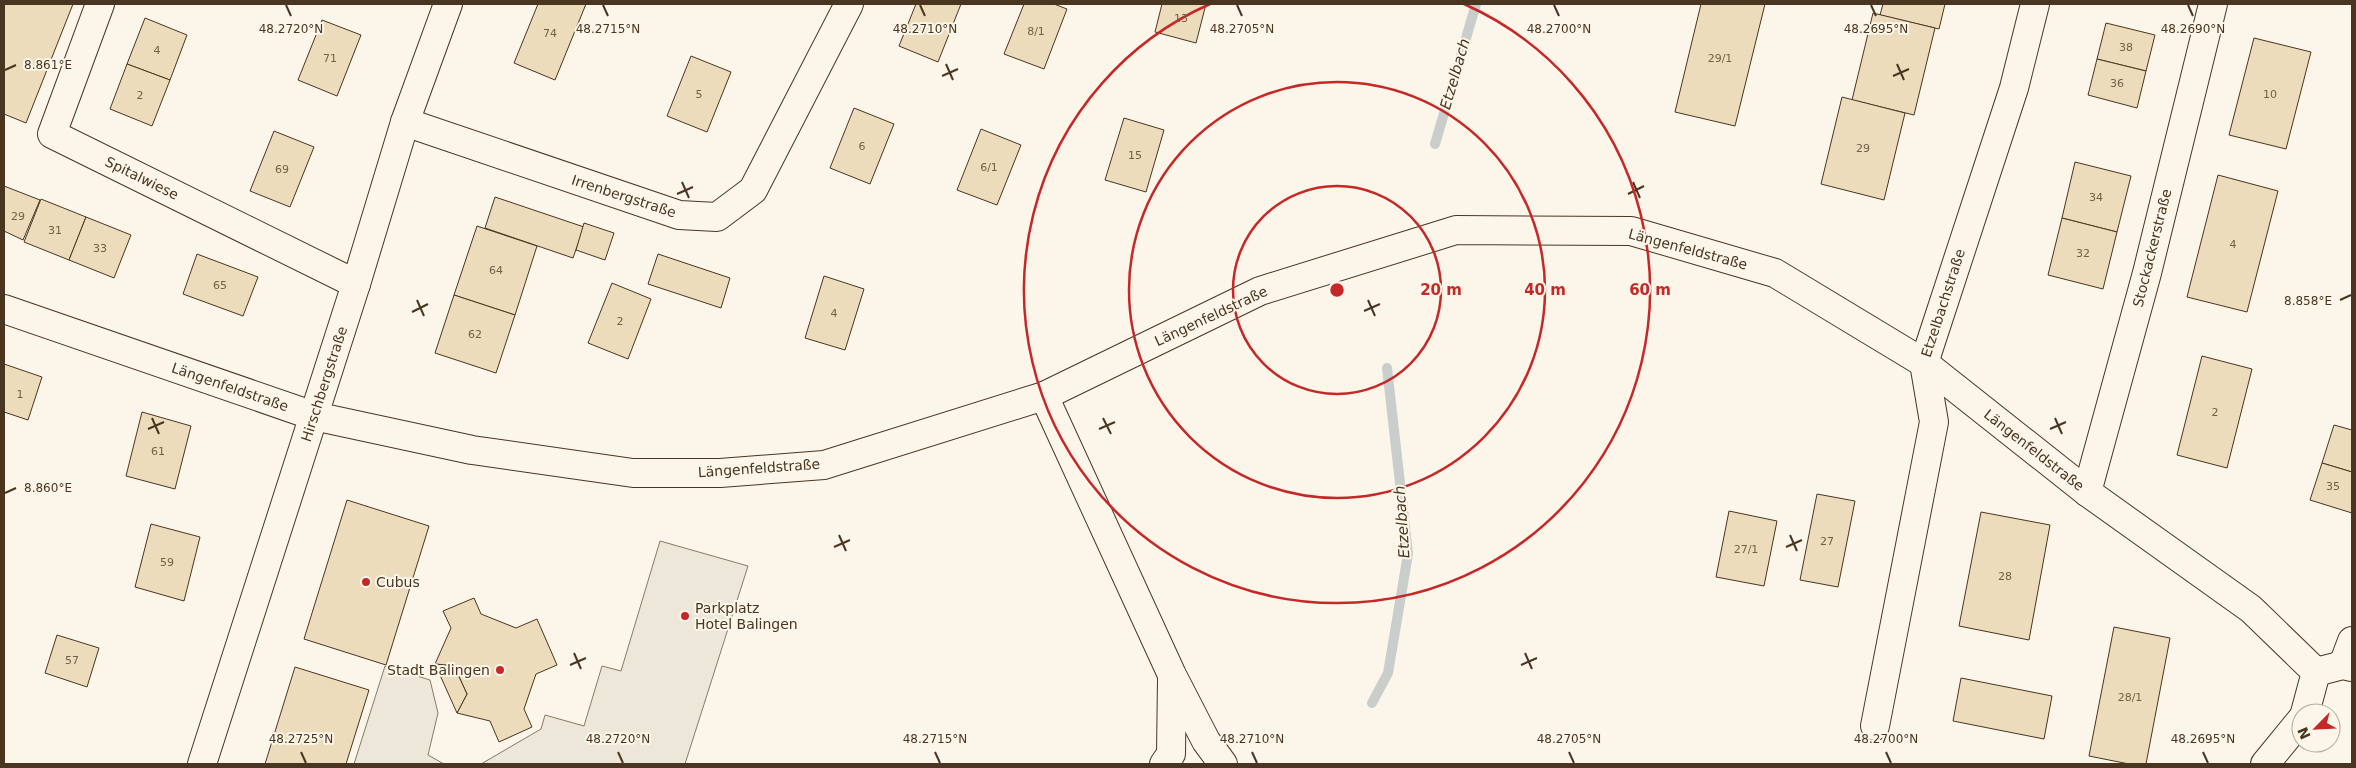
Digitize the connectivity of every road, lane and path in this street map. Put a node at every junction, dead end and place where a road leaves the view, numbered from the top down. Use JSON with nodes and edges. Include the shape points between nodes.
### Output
{"nodes":[{"id":1,"x":100,"y":4,"type":"edge"},
{"id":2,"x":448,"y":4,"type":"edge"},
{"id":3,"x":849,"y":4,"type":"edge"},
{"id":4,"x":2035,"y":4,"type":"edge"},
{"id":5,"x":2213,"y":4,"type":"edge"},
{"id":6,"x":405,"y":122,"type":"junction"},
{"id":7,"x":356,"y":284,"type":"junction"},
{"id":8,"x":4,"y":309,"type":"edge"},
{"id":9,"x":1924,"y":363,"type":"junction"},
{"id":10,"x":1044,"y":396,"type":"junction"},
{"id":11,"x":314,"y":416,"type":"junction"},
{"id":12,"x":2087,"y":492,"type":"junction"},
{"id":13,"x":2349,"y":658,"type":"edge"},
{"id":14,"x":2316,"y":672,"type":"junction"},
{"id":15,"x":1172,"y":675,"type":"junction"},
{"id":16,"x":2308,"y":703,"type":"edge"},
{"id":17,"x":1875,"y":726,"type":"dead end"},
{"id":18,"x":2291,"y":732,"type":"edge"},
{"id":19,"x":202,"y":764,"type":"edge"},
{"id":20,"x":1164,"y":764,"type":"edge"},
{"id":21,"x":1223,"y":764,"type":"edge"},
{"id":22,"x":2265,"y":764,"type":"edge"}],
"edges":[{"from":1,"to":7,"type":"main road","name":"Spitalwiese","via":[[52,134]]},
{"from":2,"to":6,"type":"main road","name":"Hirschbergstraße"},
{"from":3,"to":6,"type":"main road","name":"Irrenbergstraße","via":[[753,190],[717,216],[679,215]]},
{"from":4,"to":9,"type":"main road","name":"Etzelbachstraße","via":[[2014,88]]},
{"from":5,"to":12,"type":"main road","name":"Stockackerstraße","via":[[2147,273]]},
{"from":6,"to":7,"type":"main road","name":"Hirschbergstraße"},
{"from":7,"to":11,"type":"main road","name":"Hirschbergstraße"},
{"from":8,"to":11,"type":"main road","name":"Längenfeldstraße"},
{"from":9,"to":10,"type":"main road","name":"Längenfeldstraße","via":[[1775,273],[1631,232],[1456,230],[1260,291]]},
{"from":9,"to":12,"type":"main road","name":"Längenfeldstraße"},
{"from":9,"to":17,"type":"main road","name":"Etzelbachstraße","via":[[1934,422]]},
{"from":10,"to":11,"type":"main road","name":"Längenfeldstraße","via":[[824,465],[720,473],[633,473],[472,450]]},
{"from":10,"to":15,"type":"main road"},
{"from":11,"to":19,"type":"main road","name":"Hirschbergstraße"},
{"from":12,"to":14,"type":"main road","name":"Längenfeldstraße","via":[[2251,609]]},
{"from":13,"to":14,"type":"main road"},
{"from":14,"to":16,"type":"main road"},
{"from":15,"to":20,"type":"main road","via":[[1171,754]]},
{"from":15,"to":21,"type":"main road","via":[[1206,741]]},
{"from":18,"to":22,"type":"main road"}]}
